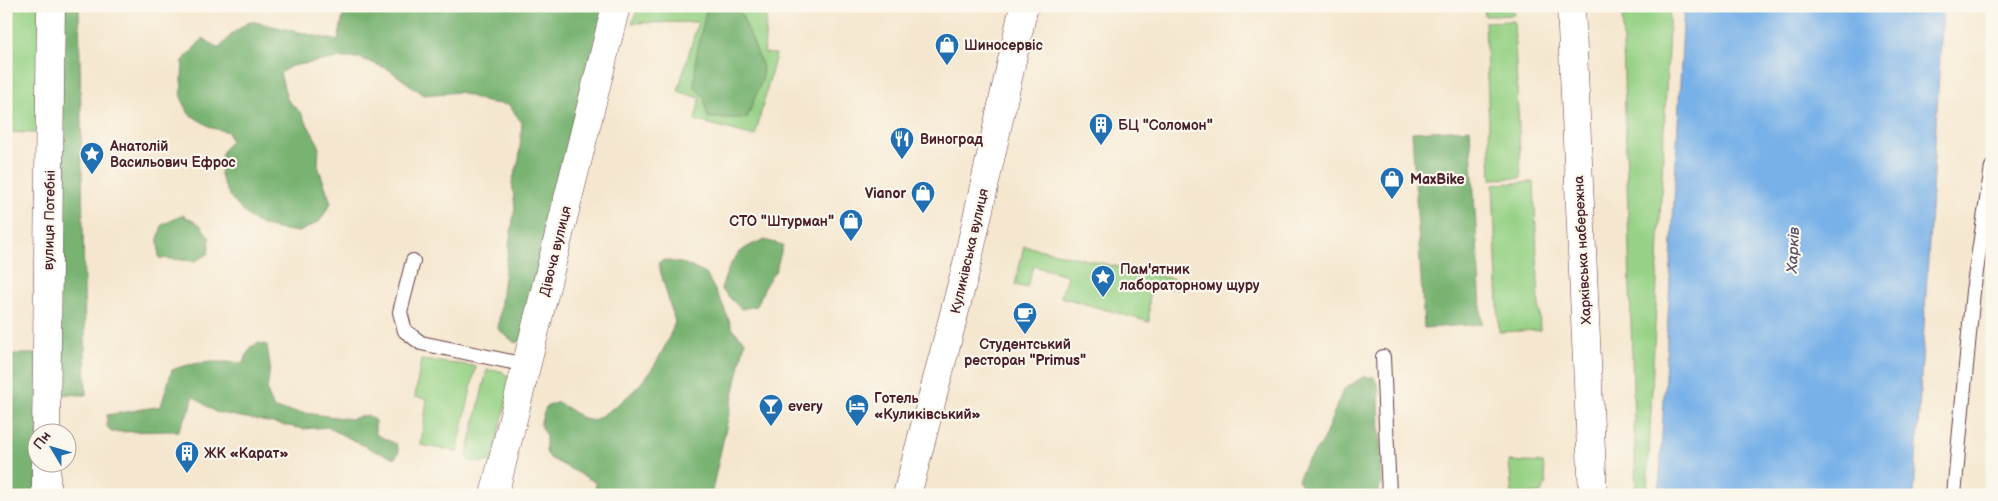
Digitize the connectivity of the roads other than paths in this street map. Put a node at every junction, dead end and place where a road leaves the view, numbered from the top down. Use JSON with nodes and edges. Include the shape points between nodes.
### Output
{"nodes":[{"id":1,"x":51,"y":6,"type":"edge"},
{"id":2,"x":616,"y":6,"type":"edge"},
{"id":3,"x":1024,"y":6,"type":"edge"},
{"id":4,"x":1571,"y":6,"type":"edge"},
{"id":5,"x":1992,"y":167,"type":"edge"},
{"id":6,"x":413,"y":261,"type":"dead end"},
{"id":7,"x":1383,"y":357,"type":"dead end"},
{"id":8,"x":526,"y":365,"type":"junction"},
{"id":9,"x":46,"y":424,"type":"edge"},
{"id":10,"x":46,"y":474,"type":"edge"},
{"id":11,"x":46,"y":495,"type":"edge"},
{"id":12,"x":494,"y":495,"type":"edge"},
{"id":13,"x":907,"y":495,"type":"edge"},
{"id":14,"x":1389,"y":495,"type":"edge"},
{"id":15,"x":1593,"y":495,"type":"edge"},
{"id":16,"x":1954,"y":495,"type":"edge"}],
"edges":[{"from":1,"to":9,"type":"street","name":"вулиця Потебні"},
{"from":2,"to":8,"type":"street","name":"Дівоча вулиця"},
{"from":3,"to":13,"type":"street","name":"Куликівська вулиця","via":[[966,268]]},
{"from":4,"to":15,"type":"street","name":"Харківська набережна"},
{"from":5,"to":16,"type":"lane","via":[[1973,291]]},
{"from":6,"to":8,"type":"lane","via":[[400,312],[405,331],[421,343]]},
{"from":7,"to":14,"type":"lane"},
{"from":8,"to":12,"type":"street","name":"Дівоча вулиця"},
{"from":10,"to":11,"type":"street"}]}
